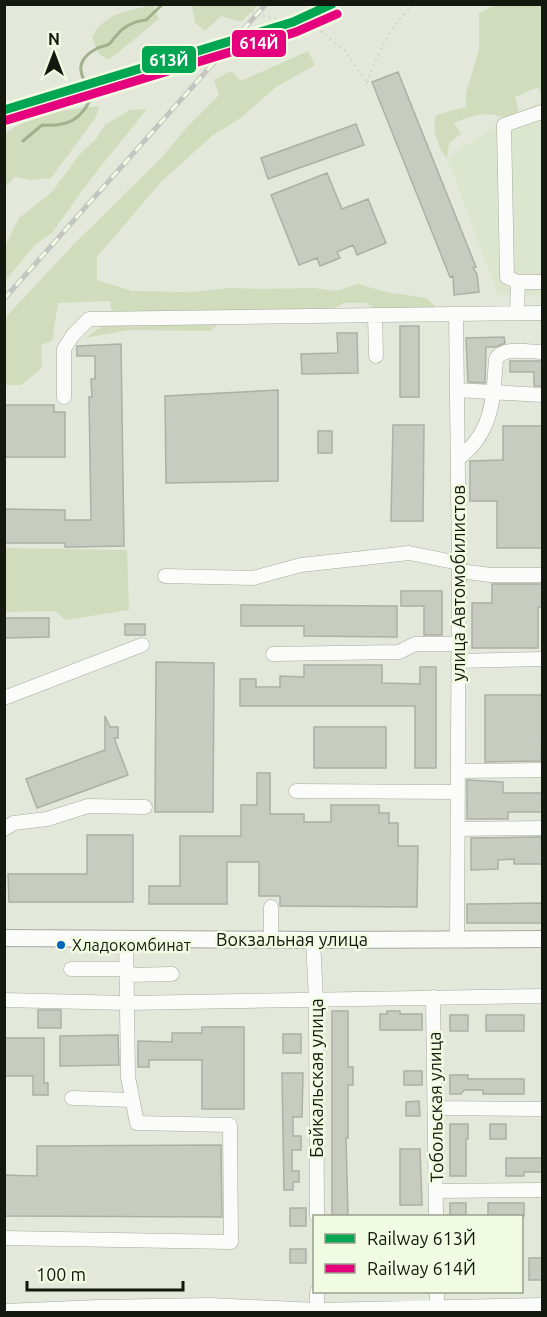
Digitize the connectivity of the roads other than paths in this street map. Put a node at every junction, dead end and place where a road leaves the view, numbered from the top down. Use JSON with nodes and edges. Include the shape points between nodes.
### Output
{"nodes":[{"id":1,"x":543,"y":112,"type":"edge"},
{"id":2,"x":518,"y":282,"type":"junction"},
{"id":3,"x":543,"y":282,"type":"edge"},
{"id":4,"x":517,"y":313,"type":"junction"},
{"id":5,"x":543,"y":313,"type":"edge"},
{"id":6,"x":456,"y":314,"type":"junction"},
{"id":7,"x":375,"y":315,"type":"junction"},
{"id":8,"x":543,"y":352,"type":"edge"},
{"id":9,"x":376,"y":356,"type":"dead end"},
{"id":10,"x":457,"y":390,"type":"junction"},
{"id":11,"x":494,"y":392,"type":"junction"},
{"id":12,"x":543,"y":395,"type":"edge"},
{"id":13,"x":64,"y":397,"type":"dead end"},
{"id":14,"x":458,"y":459,"type":"junction"},
{"id":15,"x":459,"y":567,"type":"junction"},
{"id":16,"x":543,"y":575,"type":"edge"},
{"id":17,"x":165,"y":576,"type":"dead end"},
{"id":18,"x":459,"y":644,"type":"junction"},
{"id":19,"x":142,"y":645,"type":"dead end"},
{"id":20,"x":273,"y":654,"type":"dead end"},
{"id":21,"x":543,"y":659,"type":"edge"},
{"id":22,"x":458,"y":661,"type":"junction"},
{"id":23,"x":4,"y":698,"type":"edge"},
{"id":24,"x":543,"y":770,"type":"edge"},
{"id":25,"x":458,"y":771,"type":"junction"},
{"id":26,"x":296,"y":791,"type":"dead end"},
{"id":27,"x":458,"y":792,"type":"junction"},
{"id":28,"x":145,"y":807,"type":"dead end"},
{"id":29,"x":540,"y":828,"type":"dead end"},
{"id":30,"x":4,"y":829,"type":"edge"},
{"id":31,"x":458,"y":829,"type":"junction"},
{"id":32,"x":271,"y":907,"type":"dead end"},
{"id":33,"x":4,"y":938,"type":"edge"},
{"id":34,"x":126,"y":938,"type":"junction"},
{"id":35,"x":457,"y":939,"type":"junction"},
{"id":36,"x":543,"y":939,"type":"edge"},
{"id":37,"x":271,"y":940,"type":"junction"},
{"id":38,"x":313,"y":940,"type":"junction"},
{"id":39,"x":71,"y":969,"type":"dead end"},
{"id":40,"x":127,"y":972,"type":"junction"},
{"id":41,"x":172,"y":974,"type":"dead end"},
{"id":42,"x":543,"y":996,"type":"edge"},
{"id":43,"x":434,"y":997,"type":"junction"},
{"id":44,"x":4,"y":1000,"type":"edge"},
{"id":45,"x":316,"y":1000,"type":"junction"},
{"id":46,"x":128,"y":1003,"type":"junction"},
{"id":47,"x":72,"y":1098,"type":"dead end"},
{"id":48,"x":132,"y":1100,"type":"junction"},
{"id":49,"x":436,"y":1108,"type":"junction"},
{"id":50,"x":543,"y":1109,"type":"edge"},
{"id":51,"x":543,"y":1190,"type":"edge"},
{"id":52,"x":436,"y":1191,"type":"junction"},
{"id":53,"x":317,"y":1215,"type":"edge"},
{"id":54,"x":436,"y":1215,"type":"edge"},
{"id":55,"x":4,"y":1238,"type":"edge"},
{"id":56,"x":317,"y":1293,"type":"edge"},
{"id":57,"x":437,"y":1293,"type":"edge"},
{"id":58,"x":543,"y":1305,"type":"edge"},
{"id":59,"x":210,"y":1309,"type":"edge"},
{"id":60,"x":98,"y":1310,"type":"edge"},
{"id":61,"x":437,"y":1310,"type":"edge"},
{"id":62,"x":4,"y":1311,"type":"edge"},
{"id":63,"x":317,"y":1311,"type":"edge"}],
"edges":[{"from":1,"to":2,"type":"street","via":[[504,125],[507,277]]},
{"from":2,"to":3,"type":"street"},
{"from":2,"to":4,"type":"street"},
{"from":4,"to":5,"type":"street"},
{"from":4,"to":6,"type":"street"},
{"from":6,"to":7,"type":"street"},
{"from":6,"to":10,"type":"street","name":"улица Автомобилистов"},
{"from":7,"to":9,"type":"street"},
{"from":7,"to":13,"type":"street","via":[[89,319],[64,349]]},
{"from":8,"to":11,"type":"street","via":[[498,355]]},
{"from":10,"to":11,"type":"street"},
{"from":10,"to":14,"type":"street","name":"улица Автомобилистов"},
{"from":11,"to":12,"type":"street"},
{"from":11,"to":14,"type":"street","via":[[483,433]]},
{"from":14,"to":15,"type":"street","name":"улица Автомобилистов"},
{"from":15,"to":16,"type":"street","via":[[491,575]]},
{"from":15,"to":17,"type":"street","via":[[408,553],[301,565],[253,578]]},
{"from":15,"to":18,"type":"street","name":"улица Автомобилистов"},
{"from":18,"to":20,"type":"street","via":[[415,644],[399,652]]},
{"from":18,"to":22,"type":"street","name":"улица Автомобилистов"},
{"from":19,"to":23,"type":"street"},
{"from":21,"to":22,"type":"street"},
{"from":22,"to":25,"type":"street","name":"улица Автомобилистов"},
{"from":24,"to":25,"type":"street"},
{"from":25,"to":27,"type":"street","name":"улица Автомобилистов"},
{"from":26,"to":27,"type":"street"},
{"from":27,"to":31,"type":"street","name":"улица Автомобилистов"},
{"from":28,"to":30,"type":"street","via":[[88,806],[47,819],[14,823]]},
{"from":29,"to":31,"type":"street"},
{"from":31,"to":35,"type":"street","name":"улица Автомобилистов"},
{"from":32,"to":37,"type":"street"},
{"from":33,"to":34,"type":"main road","name":"Вокзальная улица"},
{"from":34,"to":37,"type":"main road","name":"Вокзальная улица"},
{"from":34,"to":40,"type":"street"},
{"from":35,"to":36,"type":"main road","name":"Вокзальная улица"},
{"from":35,"to":38,"type":"main road","name":"Вокзальная улица"},
{"from":37,"to":38,"type":"main road","name":"Вокзальная улица"},
{"from":38,"to":45,"type":"street","name":"Байкальская улица"},
{"from":39,"to":40,"type":"street"},
{"from":40,"to":41,"type":"street"},
{"from":40,"to":46,"type":"street"},
{"from":42,"to":43,"type":"street"},
{"from":43,"to":45,"type":"street"},
{"from":43,"to":49,"type":"street","name":"Тобольская улица"},
{"from":44,"to":46,"type":"street"},
{"from":45,"to":46,"type":"street"},
{"from":45,"to":53,"type":"street","name":"Байкальская улица"},
{"from":46,"to":48,"type":"street","via":[[128,1077]]},
{"from":47,"to":48,"type":"street"},
{"from":48,"to":55,"type":"street","via":[[137,1123],[230,1125],[231,1242]]},
{"from":49,"to":50,"type":"street"},
{"from":49,"to":52,"type":"street","name":"Тобольская улица"},
{"from":51,"to":52,"type":"street"},
{"from":52,"to":54,"type":"street","name":"Тобольская улица"},
{"from":56,"to":63,"type":"street"},
{"from":57,"to":61,"type":"street"},
{"from":58,"to":61,"type":"street"},
{"from":59,"to":60,"type":"street"},
{"from":59,"to":63,"type":"street"},
{"from":60,"to":62,"type":"street"},
{"from":61,"to":63,"type":"street"}]}
